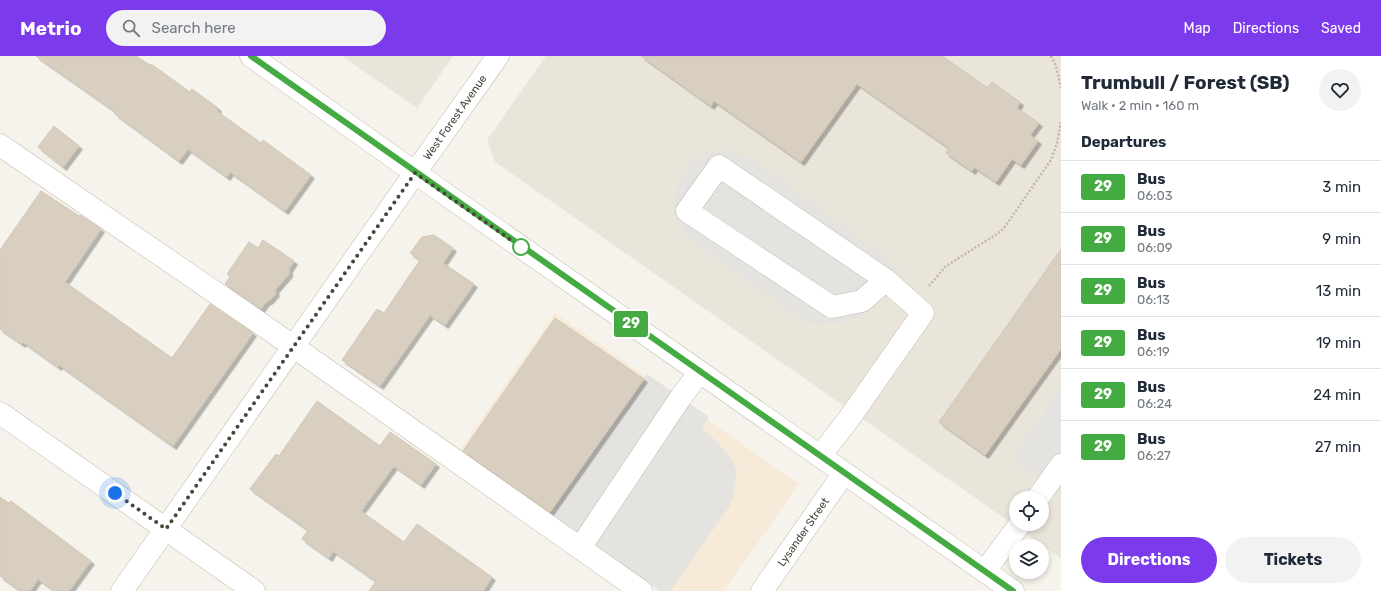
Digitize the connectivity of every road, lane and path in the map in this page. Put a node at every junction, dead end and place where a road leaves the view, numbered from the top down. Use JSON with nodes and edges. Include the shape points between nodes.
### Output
{"nodes":[{"id":1,"x":251,"y":56,"type":"edge"},
{"id":2,"x":498,"y":56,"type":"edge"},
{"id":3,"x":1051,"y":56,"type":"edge"},
{"id":4,"x":1061,"y":88,"type":"edge"},
{"id":5,"x":1061,"y":122,"type":"edge"},
{"id":6,"x":0,"y":145,"type":"edge"},
{"id":7,"x":415,"y":173,"type":"junction"},
{"id":8,"x":886,"y":280,"type":"junction"},
{"id":9,"x":912,"y":303,"type":"junction"},
{"id":10,"x":293,"y":347,"type":"junction"},
{"id":11,"x":700,"y":372,"type":"junction"},
{"id":12,"x":0,"y":413,"type":"edge"},
{"id":13,"x":820,"y":456,"type":"junction"},
{"id":14,"x":1061,"y":465,"type":"edge"},
{"id":15,"x":844,"y":473,"type":"junction"},
{"id":16,"x":1043,"y":491,"type":"edge"},
{"id":17,"x":166,"y":529,"type":"junction"},
{"id":18,"x":1015,"y":531,"type":"edge"},
{"id":19,"x":580,"y":548,"type":"junction"},
{"id":20,"x":985,"y":571,"type":"junction"},
{"id":21,"x":122,"y":591,"type":"edge"},
{"id":22,"x":254,"y":591,"type":"edge"},
{"id":23,"x":641,"y":591,"type":"edge"},
{"id":24,"x":762,"y":591,"type":"edge"},
{"id":25,"x":1013,"y":591,"type":"edge"}],
"edges":[{"from":1,"to":7,"type":"street"},
{"from":2,"to":7,"type":"street","name":"West Forest Avenue"},
{"from":3,"to":4,"type":"path"},
{"from":5,"to":9,"type":"path","via":[[1052,160],[1004,228],[946,266]]},
{"from":6,"to":10,"type":"street"},
{"from":7,"to":10,"type":"street","name":"West Forest Avenue"},
{"from":7,"to":11,"type":"street"},
{"from":8,"to":8,"type":"street","via":[[862,301],[832,307],[686,211],[719,166]]},
{"from":8,"to":9,"type":"street"},
{"from":9,"to":13,"type":"street","via":[[923,313]]},
{"from":10,"to":17,"type":"street","name":"West Forest Avenue"},
{"from":10,"to":19,"type":"street"},
{"from":11,"to":13,"type":"street"},
{"from":11,"to":19,"type":"street"},
{"from":12,"to":17,"type":"street"},
{"from":13,"to":15,"type":"street"},
{"from":14,"to":16,"type":"street"},
{"from":15,"to":20,"type":"street"},
{"from":15,"to":24,"type":"street","name":"Lysander Street"},
{"from":17,"to":21,"type":"street","name":"West Forest Avenue"},
{"from":17,"to":22,"type":"street"},
{"from":18,"to":20,"type":"street"},
{"from":19,"to":23,"type":"street"},
{"from":20,"to":25,"type":"street"}]}
